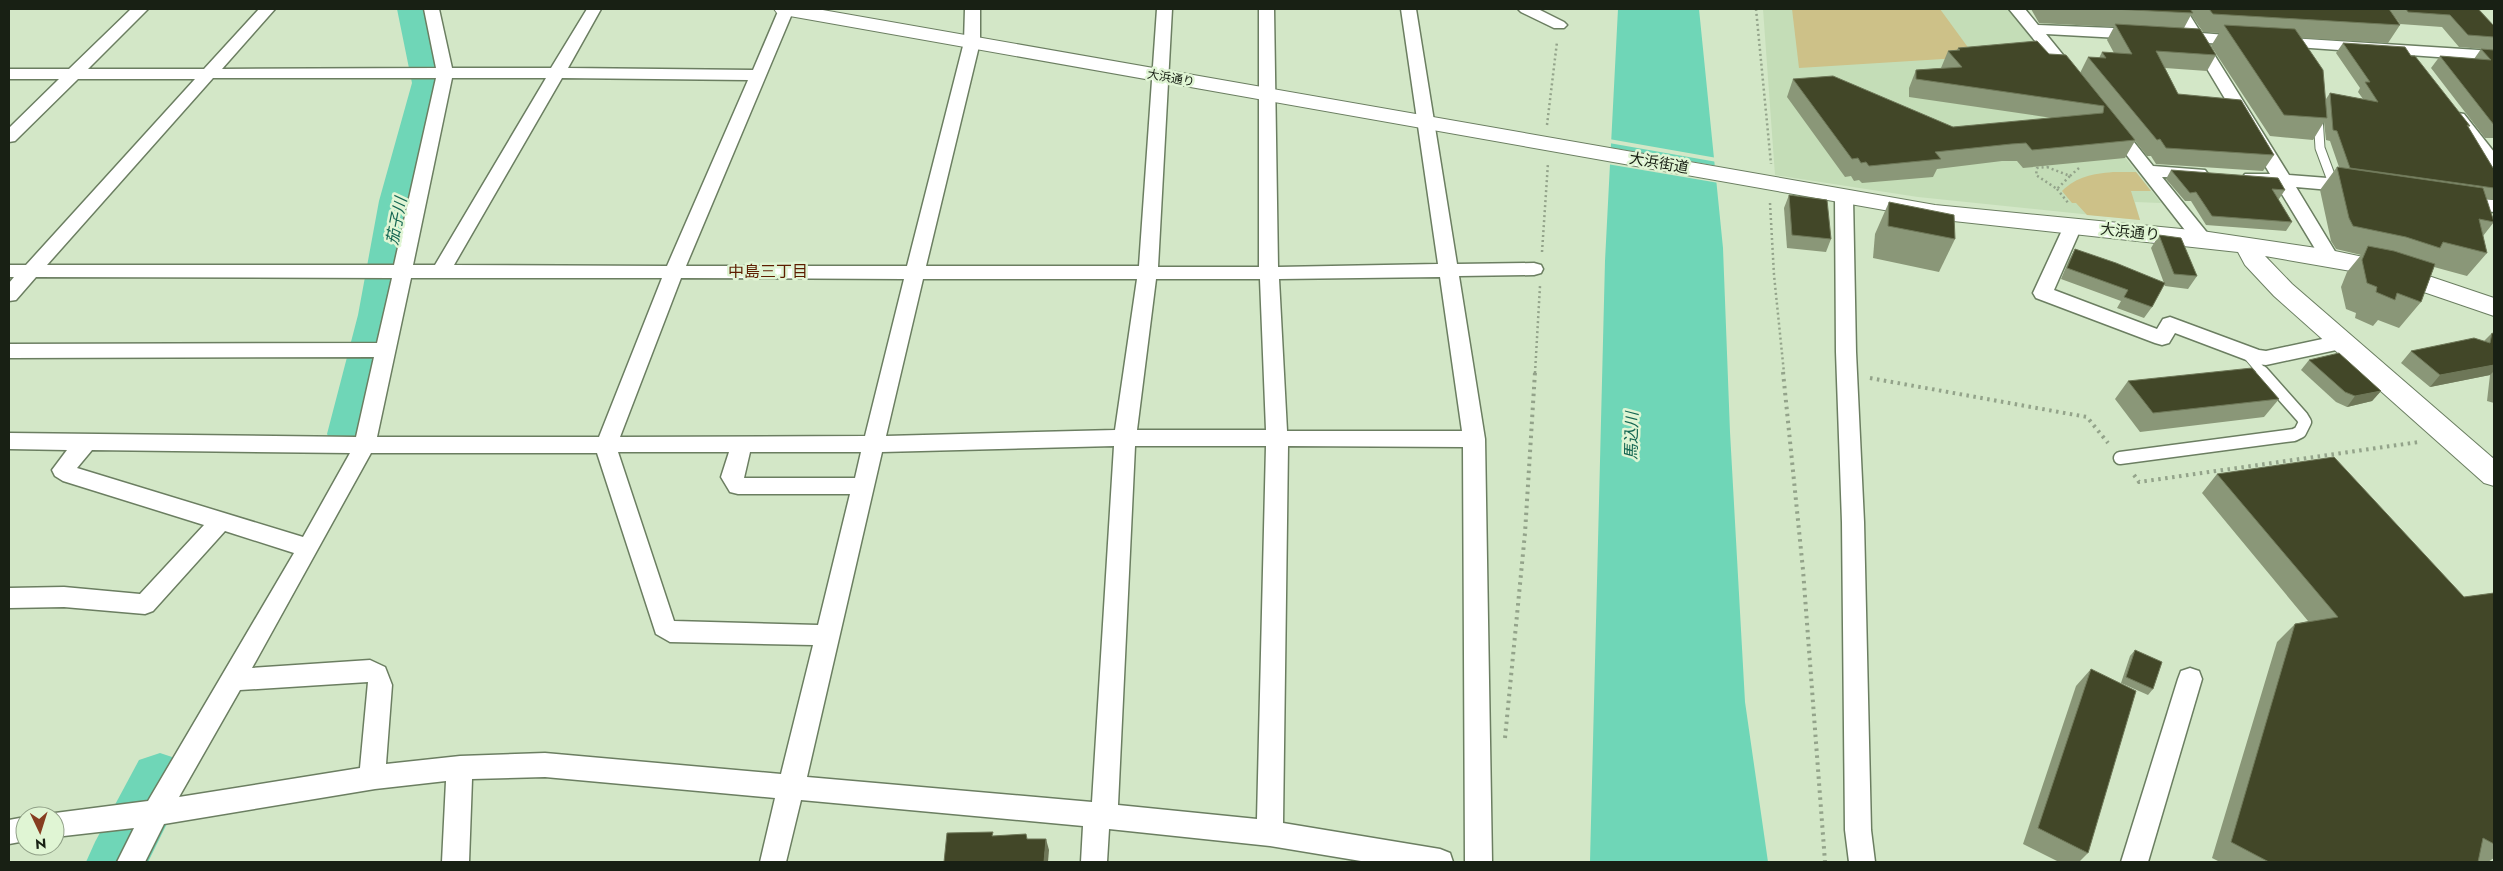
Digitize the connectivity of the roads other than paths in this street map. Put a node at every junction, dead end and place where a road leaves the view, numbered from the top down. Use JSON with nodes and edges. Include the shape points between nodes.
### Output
{"nodes":[{"id":1,"x":140,"y":9,"type":"edge"},
{"id":2,"x":267,"y":9,"type":"edge"},
{"id":3,"x":432,"y":9,"type":"edge"},
{"id":4,"x":594,"y":9,"type":"edge"},
{"id":5,"x":786,"y":9,"type":"edge"},
{"id":6,"x":973,"y":9,"type":"edge"},
{"id":7,"x":1165,"y":9,"type":"edge"},
{"id":8,"x":1266,"y":9,"type":"edge"},
{"id":9,"x":1409,"y":9,"type":"edge"},
{"id":10,"x":1526,"y":9,"type":"edge"},
{"id":11,"x":2017,"y":9,"type":"edge"},
{"id":12,"x":2179,"y":9,"type":"edge"},
{"id":13,"x":1559,"y":25,"type":"road end"},
{"id":14,"x":2034,"y":29,"type":"junction"},
{"id":15,"x":2394,"y":36,"type":"edge"},
{"id":16,"x":2196,"y":37,"type":"junction"},
{"id":17,"x":972,"y":42,"type":"junction"},
{"id":18,"x":2404,"y":49,"type":"junction"},
{"id":19,"x":2494,"y":56,"type":"edge"},
{"id":20,"x":2416,"y":64,"type":"edge"},
{"id":21,"x":554,"y":73,"type":"junction"},
{"id":22,"x":9,"y":74,"type":"edge"},
{"id":23,"x":73,"y":75,"type":"junction"},
{"id":24,"x":208,"y":75,"type":"junction"},
{"id":25,"x":445,"y":75,"type":"junction"},
{"id":26,"x":758,"y":75,"type":"junction"},
{"id":27,"x":1160,"y":76,"type":"junction"},
{"id":28,"x":2082,"y":89,"type":"edge"},
{"id":29,"x":1267,"y":95,"type":"junction"},
{"id":30,"x":2446,"y":102,"type":"edge"},
{"id":31,"x":2317,"y":104,"type":"edge"},
{"id":32,"x":2100,"y":111,"type":"edge"},
{"id":33,"x":1427,"y":124,"type":"junction"},
{"id":34,"x":9,"y":137,"type":"edge"},
{"id":35,"x":1553,"y":145,"type":"joint"},
{"id":36,"x":2494,"y":164,"type":"edge"},
{"id":37,"x":2148,"y":171,"type":"junction"},
{"id":38,"x":2215,"y":175,"type":"edge"},
{"id":39,"x":2234,"y":177,"type":"edge"},
{"id":40,"x":2282,"y":180,"type":"junction"},
{"id":41,"x":1765,"y":182,"type":"joint"},
{"id":42,"x":2333,"y":183,"type":"junction"},
{"id":43,"x":2366,"y":187,"type":"edge"},
{"id":44,"x":1844,"y":197,"type":"junction"},
{"id":45,"x":2446,"y":201,"type":"edge"},
{"id":46,"x":2494,"y":206,"type":"edge"},
{"id":47,"x":2071,"y":215,"type":"junction"},
{"id":48,"x":2202,"y":239,"type":"junction"},
{"id":49,"x":2246,"y":245,"type":"junction"},
{"id":50,"x":2330,"y":258,"type":"junction"},
{"id":51,"x":404,"y":270,"type":"junction"},
{"id":52,"x":442,"y":270,"type":"junction"},
{"id":53,"x":1539,"y":270,"type":"road end"},
{"id":54,"x":9,"y":271,"type":"edge"},
{"id":55,"x":29,"y":271,"type":"junction"},
{"id":56,"x":1148,"y":271,"type":"junction"},
{"id":57,"x":674,"y":272,"type":"junction"},
{"id":58,"x":915,"y":272,"type":"junction"},
{"id":59,"x":1448,"y":272,"type":"junction"},
{"id":60,"x":1269,"y":273,"type":"junction"},
{"id":61,"x":9,"y":295,"type":"edge"},
{"id":62,"x":2494,"y":307,"type":"edge"},
{"id":63,"x":2341,"y":342,"type":"junction"},
{"id":64,"x":386,"y":350,"type":"junction"},
{"id":65,"x":9,"y":351,"type":"edge"},
{"id":66,"x":2246,"y":352,"type":"junction"},
{"id":67,"x":1125,"y":438,"type":"junction"},
{"id":68,"x":1276,"y":439,"type":"junction"},
{"id":69,"x":1474,"y":439,"type":"junction"},
{"id":70,"x":86,"y":442,"type":"junction"},
{"id":71,"x":607,"y":443,"type":"junction"},
{"id":72,"x":742,"y":444,"type":"junction"},
{"id":73,"x":875,"y":444,"type":"junction"},
{"id":74,"x":364,"y":445,"type":"junction"},
{"id":75,"x":13,"y":446,"type":"edge"},
{"id":76,"x":2120,"y":458,"type":"road end"},
{"id":77,"x":2494,"y":475,"type":"edge"},
{"id":78,"x":863,"y":486,"type":"junction"},
{"id":79,"x":220,"y":522,"type":"junction"},
{"id":80,"x":309,"y":548,"type":"junction"},
{"id":81,"x":9,"y":598,"type":"edge"},
{"id":82,"x":827,"y":635,"type":"junction"},
{"id":83,"x":2190,"y":679,"type":"dead end"},
{"id":84,"x":232,"y":680,"type":"junction"},
{"id":85,"x":459,"y":768,"type":"junction"},
{"id":86,"x":372,"y":778,"type":"junction"},
{"id":87,"x":792,"y":787,"type":"junction"},
{"id":88,"x":145,"y":815,"type":"junction"},
{"id":89,"x":1100,"y":815,"type":"junction"},
{"id":90,"x":65,"y":824,"type":"edge"},
{"id":91,"x":1270,"y":833,"type":"junction"},
{"id":92,"x":131,"y":862,"type":"edge"},
{"id":93,"x":456,"y":862,"type":"edge"},
{"id":94,"x":773,"y":862,"type":"edge"},
{"id":95,"x":1094,"y":862,"type":"edge"},
{"id":96,"x":1440,"y":862,"type":"edge"},
{"id":97,"x":1479,"y":862,"type":"edge"},
{"id":98,"x":1862,"y":862,"type":"edge"},
{"id":99,"x":2134,"y":862,"type":"edge"}],
"edges":[{"from":1,"to":23,"type":"street"},
{"from":2,"to":24,"type":"street"},
{"from":3,"to":25,"type":"street"},
{"from":4,"to":21,"type":"street"},
{"from":5,"to":17,"type":"street","name":"大浜通り"},
{"from":5,"to":26,"type":"street"},
{"from":6,"to":17,"type":"street"},
{"from":7,"to":27,"type":"street"},
{"from":8,"to":29,"type":"street"},
{"from":9,"to":33,"type":"street"},
{"from":10,"to":13,"type":"street"},
{"from":11,"to":14,"type":"street"},
{"from":12,"to":16,"type":"street"},
{"from":14,"to":16,"type":"street"},
{"from":14,"to":28,"type":"street"},
{"from":15,"to":18,"type":"street"},
{"from":16,"to":18,"type":"street"},
{"from":16,"to":40,"type":"street"},
{"from":17,"to":27,"type":"street","name":"大浜通り"},
{"from":17,"to":58,"type":"street"},
{"from":18,"to":19,"type":"street"},
{"from":18,"to":20,"type":"street"},
{"from":21,"to":25,"type":"street"},
{"from":21,"to":26,"type":"street"},
{"from":21,"to":52,"type":"street"},
{"from":22,"to":23,"type":"street"},
{"from":23,"to":24,"type":"street"},
{"from":23,"to":34,"type":"street"},
{"from":24,"to":25,"type":"street"},
{"from":24,"to":55,"type":"street"},
{"from":25,"to":51,"type":"street"},
{"from":26,"to":57,"type":"street"},
{"from":27,"to":29,"type":"street","name":"大浜通り"},
{"from":27,"to":56,"type":"street"},
{"from":29,"to":33,"type":"street","name":"大浜通り"},
{"from":29,"to":60,"type":"street"},
{"from":30,"to":36,"type":"street"},
{"from":31,"to":42,"type":"lane","via":[[2320,148]]},
{"from":32,"to":37,"type":"street"},
{"from":33,"to":35,"type":"street","name":"大浜通り"},
{"from":33,"to":59,"type":"street"},
{"from":35,"to":41,"type":"street","name":"大浜街道"},
{"from":37,"to":38,"type":"street"},
{"from":37,"to":48,"type":"street"},
{"from":39,"to":40,"type":"street"},
{"from":40,"to":42,"type":"street"},
{"from":40,"to":50,"type":"street"},
{"from":41,"to":44,"type":"street","name":"大浜通り"},
{"from":42,"to":43,"type":"street"},
{"from":44,"to":47,"type":"street","name":"大浜通り","via":[[1935,212]]},
{"from":44,"to":98,"type":"street","via":[[1854,522],[1858,830]]},
{"from":45,"to":46,"type":"street"},
{"from":47,"to":48,"type":"street","name":"大浜通り"},
{"from":47,"to":66,"type":"street","via":[[2044,293],[2162,338],[2170,324]]},
{"from":48,"to":49,"type":"street","name":"大浜通り"},
{"from":49,"to":50,"type":"street","name":"大浜通り"},
{"from":49,"to":63,"type":"street","via":[[2254,259],[2283,290]]},
{"from":50,"to":62,"type":"street","name":"大浜通り","via":[[2378,268]]},
{"from":51,"to":52,"type":"street"},
{"from":51,"to":55,"type":"street"},
{"from":51,"to":64,"type":"street"},
{"from":52,"to":57,"type":"street"},
{"from":53,"to":59,"type":"street"},
{"from":54,"to":55,"type":"street"},
{"from":55,"to":61,"type":"street"},
{"from":56,"to":58,"type":"street"},
{"from":56,"to":60,"type":"street"},
{"from":56,"to":67,"type":"street"},
{"from":57,"to":58,"type":"street"},
{"from":57,"to":71,"type":"street"},
{"from":58,"to":73,"type":"street"},
{"from":59,"to":60,"type":"street"},
{"from":59,"to":69,"type":"street"},
{"from":60,"to":68,"type":"street"},
{"from":63,"to":66,"type":"street","via":[[2266,358]]},
{"from":63,"to":77,"type":"street"},
{"from":64,"to":65,"type":"street"},
{"from":64,"to":74,"type":"street"},
{"from":66,"to":76,"type":"lane","via":[[2302,416],[2305,422],[2300,432]]},
{"from":67,"to":68,"type":"street"},
{"from":67,"to":73,"type":"street"},
{"from":67,"to":89,"type":"street"},
{"from":68,"to":69,"type":"street"},
{"from":68,"to":91,"type":"street"},
{"from":69,"to":97,"type":"street"},
{"from":70,"to":74,"type":"street"},
{"from":70,"to":75,"type":"street"},
{"from":70,"to":79,"type":"street","via":[[63,470]]},
{"from":71,"to":72,"type":"street"},
{"from":71,"to":74,"type":"street"},
{"from":71,"to":82,"type":"street","via":[[608,457],[664,627],[670,632]]},
{"from":72,"to":73,"type":"street"},
{"from":72,"to":78,"type":"street","via":[[732,477],[738,486]]},
{"from":73,"to":78,"type":"street"},
{"from":74,"to":80,"type":"street"},
{"from":78,"to":82,"type":"street"},
{"from":79,"to":80,"type":"street"},
{"from":79,"to":81,"type":"street","via":[[145,604],[64,597]]},
{"from":80,"to":84,"type":"street"},
{"from":82,"to":87,"type":"street"},
{"from":83,"to":99,"type":"street"},
{"from":84,"to":86,"type":"street","via":[[377,674],[380,685]]},
{"from":84,"to":88,"type":"street"},
{"from":85,"to":86,"type":"street"},
{"from":85,"to":87,"type":"street","via":[[497,764],[545,765]]},
{"from":85,"to":93,"type":"street"},
{"from":86,"to":88,"type":"street"},
{"from":87,"to":89,"type":"street"},
{"from":87,"to":94,"type":"street"},
{"from":88,"to":90,"type":"street"},
{"from":88,"to":92,"type":"street"},
{"from":89,"to":91,"type":"street"},
{"from":89,"to":95,"type":"street"},
{"from":91,"to":96,"type":"street"}]}
